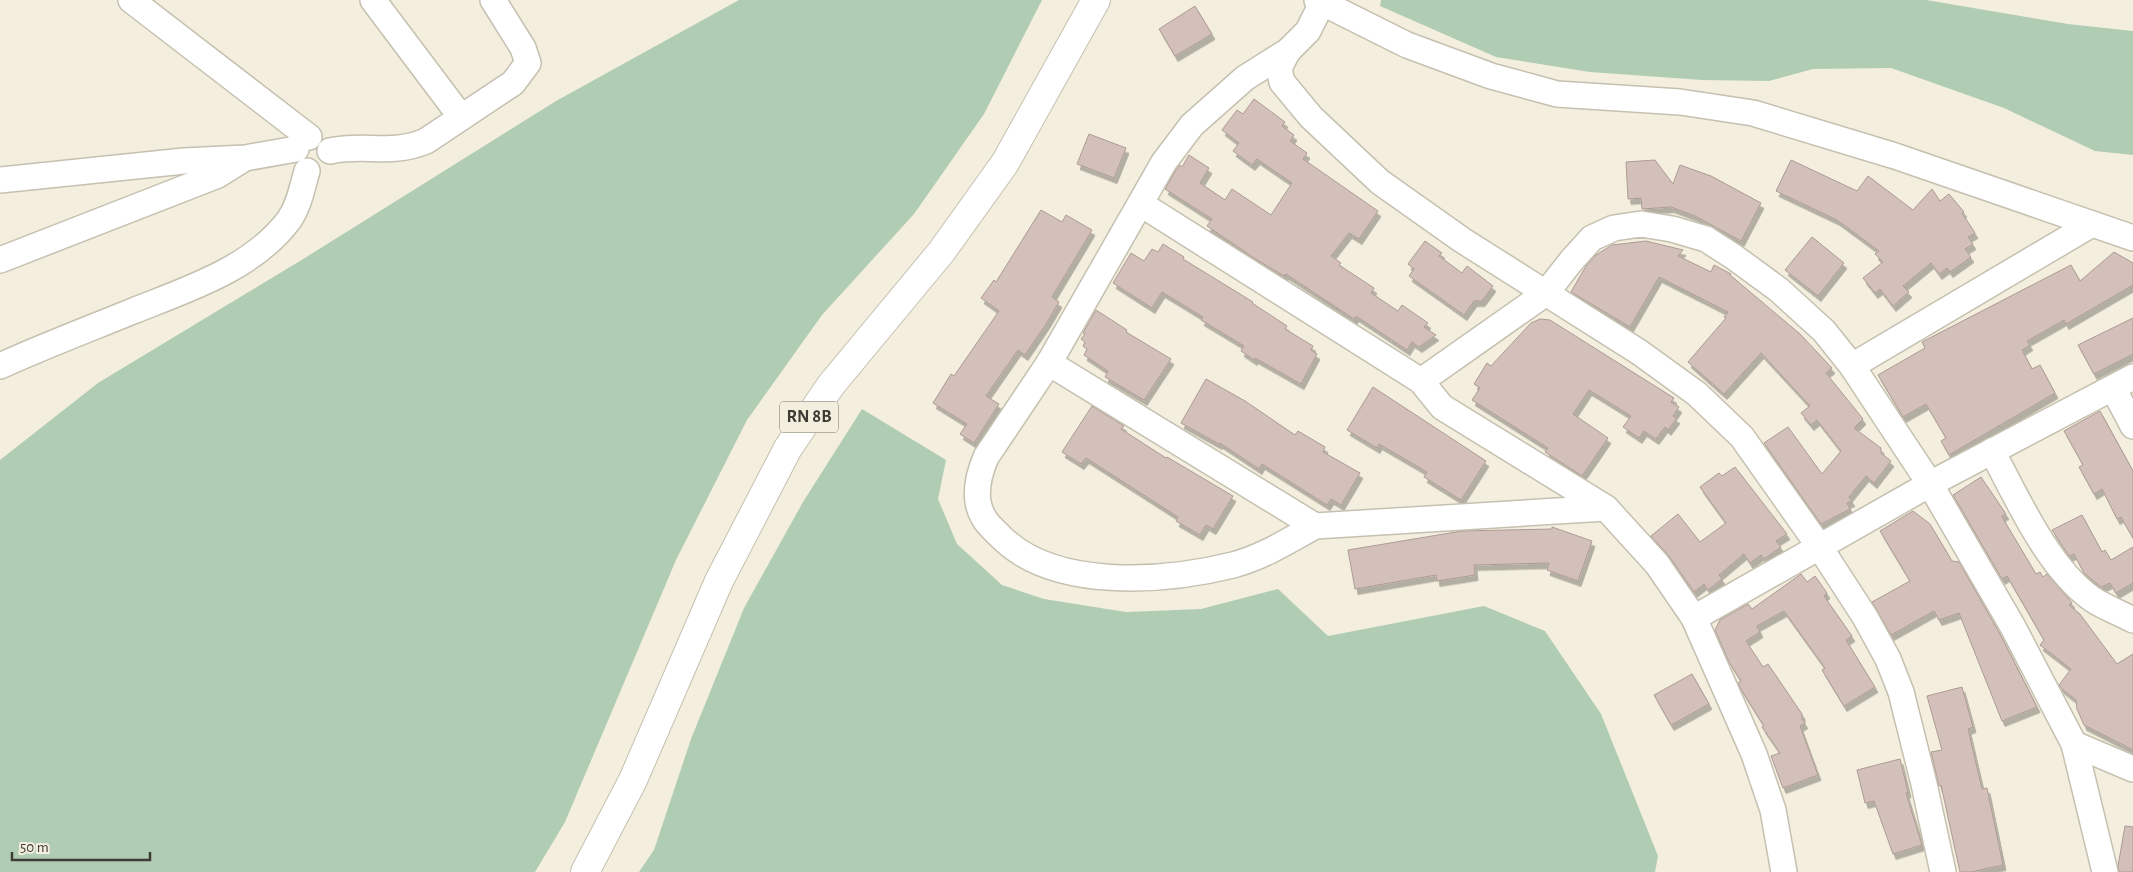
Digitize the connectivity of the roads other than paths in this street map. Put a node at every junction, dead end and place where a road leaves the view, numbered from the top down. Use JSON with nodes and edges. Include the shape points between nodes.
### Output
{"nodes":[{"id":1,"x":131,"y":0,"type":"edge"},
{"id":2,"x":373,"y":0,"type":"edge"},
{"id":3,"x":493,"y":0,"type":"edge"},
{"id":4,"x":1096,"y":0,"type":"edge"},
{"id":5,"x":1319,"y":2,"type":"edge"},
{"id":6,"x":1288,"y":51,"type":"junction"},
{"id":7,"x":461,"y":117,"type":"junction"},
{"id":8,"x":303,"y":143,"type":"junction"},
{"id":9,"x":330,"y":151,"type":"junction"},
{"id":10,"x":245,"y":158,"type":"junction"},
{"id":11,"x":307,"y":171,"type":"junction"},
{"id":12,"x":0,"y":180,"type":"edge"},
{"id":13,"x":1141,"y":204,"type":"junction"},
{"id":14,"x":2092,"y":224,"type":"junction"},
{"id":15,"x":2133,"y":238,"type":"edge"},
{"id":16,"x":0,"y":260,"type":"edge"},
{"id":17,"x":1546,"y":293,"type":"junction"},
{"id":18,"x":1049,"y":362,"type":"junction"},
{"id":19,"x":0,"y":366,"type":"edge"},
{"id":20,"x":1852,"y":366,"type":"junction"},
{"id":21,"x":1421,"y":382,"type":"junction"},
{"id":22,"x":2123,"y":383,"type":"edge"},
{"id":23,"x":2133,"y":426,"type":"edge"},
{"id":24,"x":1992,"y":451,"type":"junction"},
{"id":25,"x":1930,"y":484,"type":"junction"},
{"id":26,"x":1606,"y":508,"type":"junction"},
{"id":27,"x":1315,"y":526,"type":"junction"},
{"id":28,"x":1820,"y":546,"type":"junction"},
{"id":29,"x":1694,"y":618,"type":"junction"},
{"id":30,"x":2133,"y":620,"type":"edge"},
{"id":31,"x":2074,"y":744,"type":"junction"},
{"id":32,"x":2133,"y":769,"type":"edge"},
{"id":33,"x":585,"y":872,"type":"edge"},
{"id":34,"x":1784,"y":872,"type":"edge"},
{"id":35,"x":1943,"y":872,"type":"edge"},
{"id":36,"x":2105,"y":872,"type":"edge"}],
"edges":[{"from":1,"to":8,"type":"street"},
{"from":2,"to":7,"type":"street"},
{"from":3,"to":7,"type":"street","via":[[523,48],[528,63],[513,83]]},
{"from":4,"to":33,"type":"main road","number":"RN 8B","via":[[1005,163],[942,251],[831,385],[788,448],[719,581],[633,780]]},
{"from":5,"to":6,"type":"street","via":[[1308,31]]},
{"from":5,"to":14,"type":"street","via":[[1407,46],[1491,76],[1558,94],[1680,102],[1753,113],[1895,156]]},
{"from":6,"to":13,"type":"street","via":[[1245,78],[1192,125],[1164,162]]},
{"from":6,"to":17,"type":"street","via":[[1279,68],[1282,82],[1311,117],[1380,182],[1462,240]]},
{"from":7,"to":9,"type":"street","via":[[426,141],[411,147]]},
{"from":8,"to":9,"type":"street","via":[[318,138]]},
{"from":8,"to":10,"type":"street"},
{"from":8,"to":11,"type":"street","via":[[295,158]]},
{"from":9,"to":11,"type":"street","via":[[324,167]]},
{"from":10,"to":12,"type":"street","via":[[184,160]]},
{"from":10,"to":16,"type":"street","via":[[218,175]]},
{"from":11,"to":19,"type":"street","via":[[289,220],[251,256],[207,282]]},
{"from":13,"to":18,"type":"street"},
{"from":13,"to":21,"type":"street"},
{"from":14,"to":15,"type":"street"},
{"from":14,"to":20,"type":"street"},
{"from":17,"to":20,"type":"street","via":[[1592,238],[1614,228],[1640,224],[1672,229],[1706,239],[1778,290],[1824,331]]},
{"from":17,"to":21,"type":"street"},
{"from":17,"to":28,"type":"street","via":[[1639,352],[1697,394],[1742,437]]},
{"from":18,"to":27,"type":"street"},
{"from":18,"to":27,"type":"street","via":[[979,471],[976,494],[983,518],[1008,545],[1040,563],[1068,572],[1105,577],[1158,577],[1233,565],[1270,552]]},
{"from":20,"to":25,"type":"street"},
{"from":21,"to":26,"type":"street","via":[[1442,407]]},
{"from":22,"to":23,"type":"street"},
{"from":22,"to":24,"type":"street"},
{"from":24,"to":25,"type":"street"},
{"from":24,"to":30,"type":"street","via":[[2046,548],[2073,583],[2093,599]]},
{"from":25,"to":28,"type":"street"},
{"from":25,"to":31,"type":"street","via":[[2013,627]]},
{"from":26,"to":27,"type":"street"},
{"from":26,"to":29,"type":"street","via":[[1657,564]]},
{"from":28,"to":29,"type":"street"},
{"from":28,"to":35,"type":"street","via":[[1870,626],[1901,692]]},
{"from":29,"to":34,"type":"street","via":[[1754,754],[1773,810]]},
{"from":31,"to":32,"type":"street"},
{"from":31,"to":36,"type":"street"}]}
